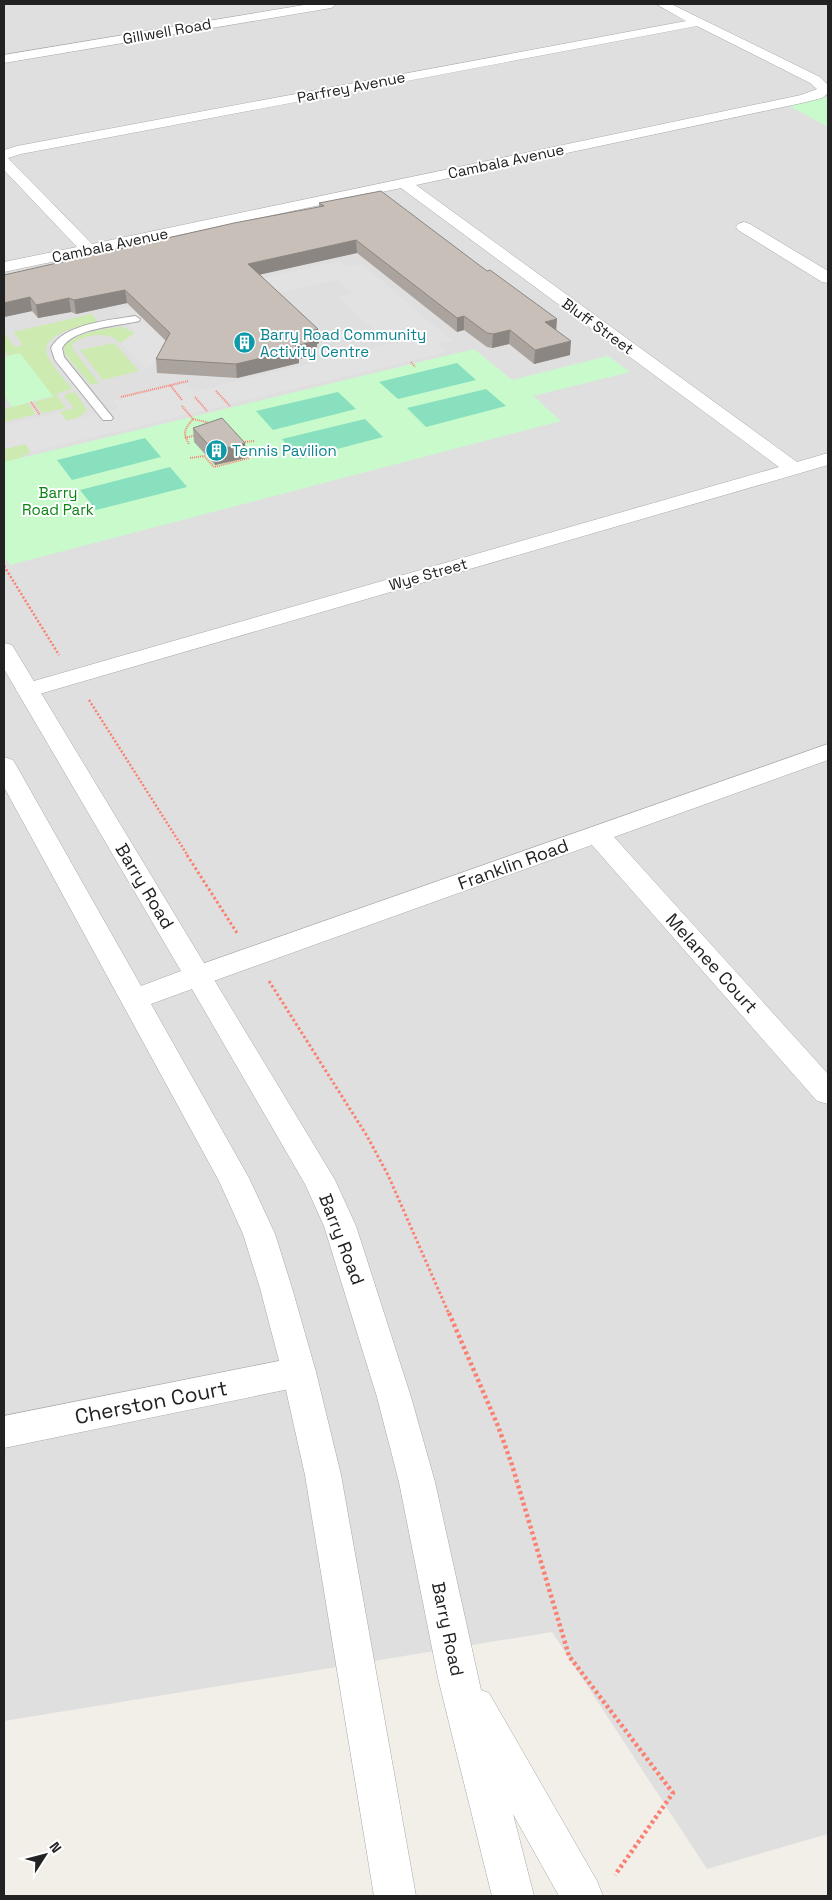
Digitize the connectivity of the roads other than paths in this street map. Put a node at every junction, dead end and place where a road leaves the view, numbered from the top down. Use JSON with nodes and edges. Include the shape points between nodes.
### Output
{"nodes":[{"id":1,"x":331,"y":4,"type":"edge"},
{"id":2,"x":662,"y":4,"type":"edge"},
{"id":3,"x":699,"y":22,"type":"junction"},
{"id":4,"x":4,"y":59,"type":"edge"},
{"id":5,"x":4,"y":155,"type":"edge"},
{"id":6,"x":4,"y":162,"type":"edge"},
{"id":7,"x":404,"y":182,"type":"junction"},
{"id":8,"x":744,"y":227,"type":"dead end"},
{"id":9,"x":88,"y":249,"type":"junction"},
{"id":10,"x":4,"y":267,"type":"edge"},
{"id":11,"x":828,"y":278,"type":"edge"},
{"id":12,"x":135,"y":318,"type":"edge"},
{"id":13,"x":106,"y":418,"type":"dead end"},
{"id":14,"x":828,"y":459,"type":"edge"},
{"id":15,"x":793,"y":468,"type":"junction"},
{"id":16,"x":4,"y":650,"type":"edge"},
{"id":17,"x":28,"y":690,"type":"junction"},
{"id":18,"x":828,"y":752,"type":"edge"},
{"id":19,"x":4,"y":766,"type":"edge"},
{"id":20,"x":596,"y":834,"type":"junction"},
{"id":21,"x":198,"y":976,"type":"junction"},
{"id":22,"x":133,"y":1000,"type":"junction"},
{"id":23,"x":828,"y":1093,"type":"edge"},
{"id":24,"x":299,"y":1372,"type":"junction"},
{"id":25,"x":4,"y":1432,"type":"edge"},
{"id":26,"x":458,"y":1678,"type":"junction"},
{"id":27,"x":395,"y":1896,"type":"edge"},
{"id":28,"x":513,"y":1896,"type":"edge"},
{"id":29,"x":582,"y":1896,"type":"edge"}],
"edges":[{"from":1,"to":4,"type":"street","name":"Gillwell Road"},
{"from":2,"to":3,"type":"street","name":"Cambala Avenue"},
{"from":3,"to":5,"type":"street","name":"Parfrey Avenue"},
{"from":3,"to":7,"type":"street","name":"Cambala Avenue","via":[[815,80],[825,90],[802,99]]},
{"from":6,"to":9,"type":"street"},
{"from":7,"to":9,"type":"street","name":"Cambala Avenue"},
{"from":7,"to":15,"type":"street","name":"Bluff Street"},
{"from":8,"to":11,"type":"street"},
{"from":9,"to":10,"type":"street","name":"Cambala Avenue"},
{"from":12,"to":13,"type":"lane","via":[[81,331],[62,339],[57,345],[59,358]]},
{"from":14,"to":15,"type":"street","name":"Wye Street"},
{"from":15,"to":17,"type":"street","name":"Wye Street"},
{"from":16,"to":17,"type":"street","name":"Barry Road"},
{"from":17,"to":21,"type":"street","name":"Barry Road"},
{"from":18,"to":20,"type":"street","name":"Franklin Road"},
{"from":19,"to":22,"type":"street"},
{"from":20,"to":21,"type":"street","name":"Franklin Road"},
{"from":20,"to":23,"type":"street","name":"Melanee Court"},
{"from":21,"to":22,"type":"street","name":"Franklin Road"},
{"from":21,"to":26,"type":"street","name":"Barry Road","via":[[315,1172],[340,1226],[417,1482]]},
{"from":22,"to":24,"type":"street","via":[[233,1178],[260,1234]]},
{"from":24,"to":25,"type":"street","name":"Cherston Court"},
{"from":24,"to":27,"type":"street","via":[[323,1475]]},
{"from":26,"to":28,"type":"street","name":"Barry Road"},
{"from":26,"to":29,"type":"street"}]}
